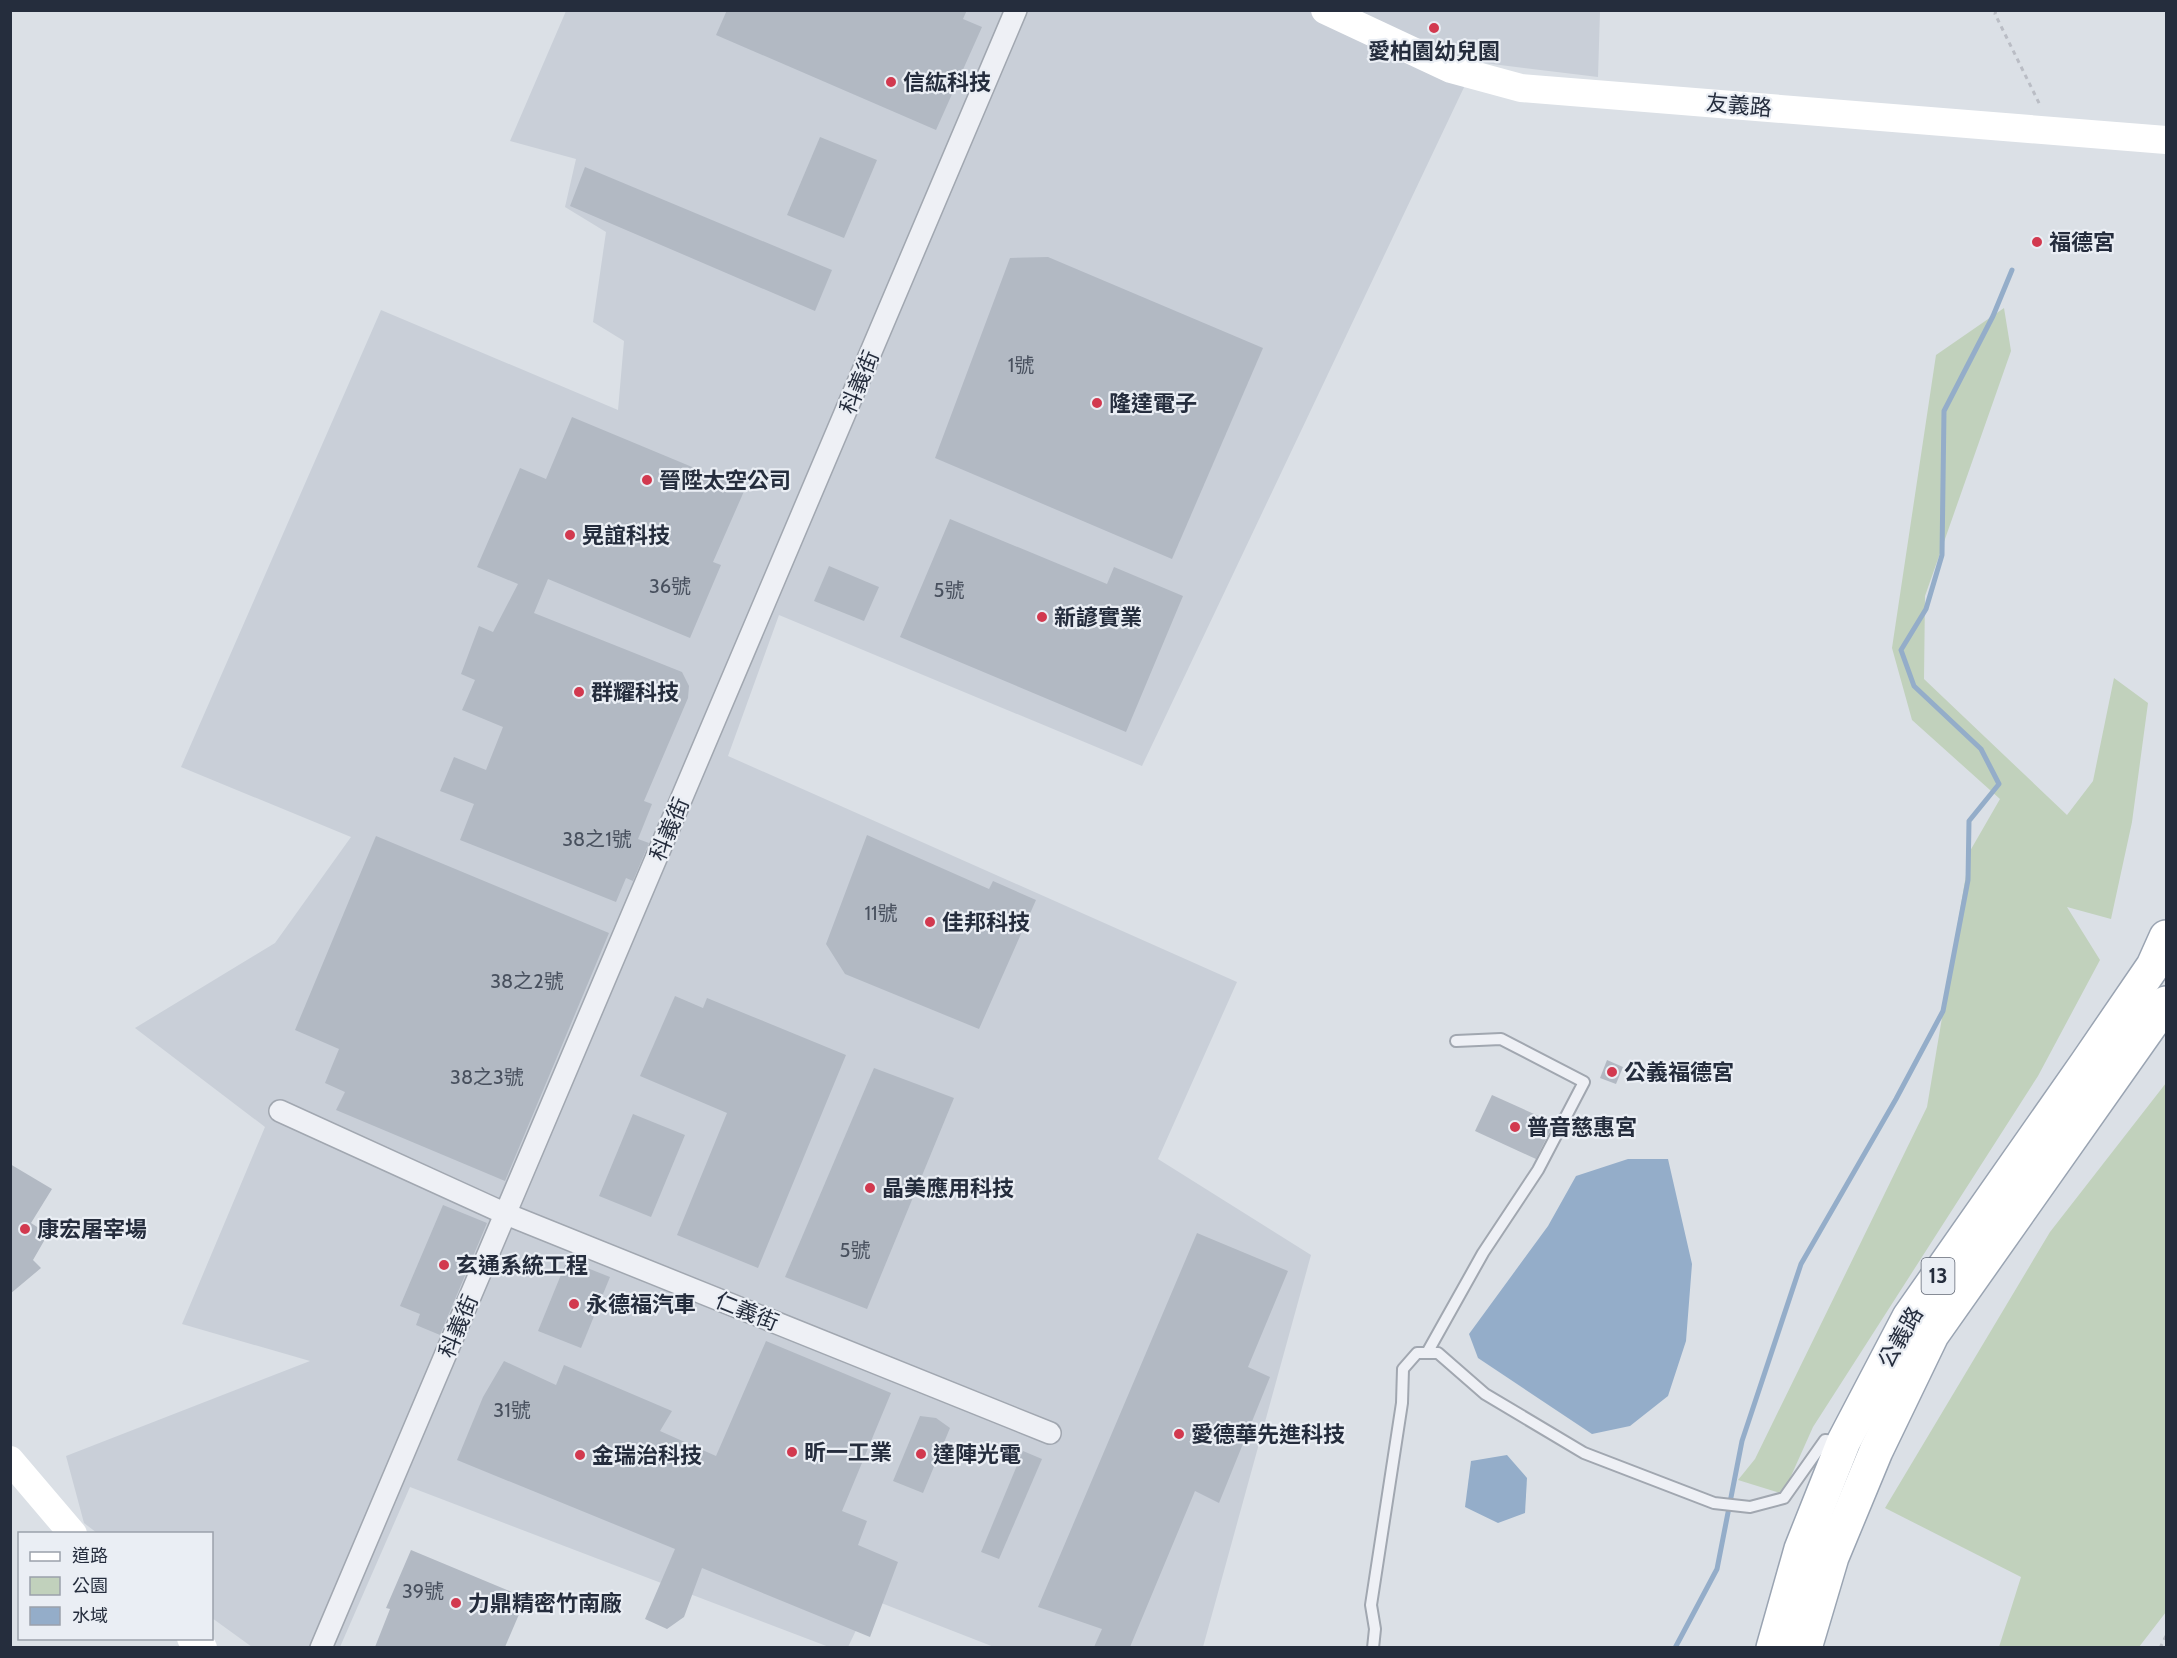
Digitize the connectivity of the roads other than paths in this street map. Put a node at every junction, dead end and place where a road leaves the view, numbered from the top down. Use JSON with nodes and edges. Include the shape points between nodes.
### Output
{"nodes":[{"id":1,"x":1016,"y":10,"type":"edge"},
{"id":2,"x":1325,"y":10,"type":"edge"},
{"id":3,"x":2166,"y":140,"type":"edge"},
{"id":4,"x":2166,"y":937,"type":"edge"},
{"id":5,"x":2159,"y":973,"type":"edge"},
{"id":6,"x":2166,"y":1003,"type":"edge"},
{"id":7,"x":1456,"y":1041,"type":"dead end"},
{"id":8,"x":280,"y":1111,"type":"dead end"},
{"id":9,"x":506,"y":1214,"type":"junction"},
{"id":10,"x":1427,"y":1353,"type":"junction"},
{"id":11,"x":1050,"y":1433,"type":"dead end"},
{"id":12,"x":1860,"y":1446,"type":"junction"},
{"id":13,"x":10,"y":1460,"type":"edge"},
{"id":14,"x":73,"y":1532,"type":"edge"},
{"id":15,"x":321,"y":1647,"type":"edge"},
{"id":16,"x":1373,"y":1647,"type":"edge"},
{"id":17,"x":1773,"y":1647,"type":"edge"},
{"id":18,"x":1804,"y":1647,"type":"edge"}],
"edges":[{"from":1,"to":9,"type":"street","name":"科義街"},
{"from":2,"to":3,"type":"street","name":"友義路","via":[[1451,69],[1521,88]]},
{"from":4,"to":5,"type":"main road","name":"公義路","number":"13"},
{"from":5,"to":12,"type":"main road","name":"公義路","number":"13","via":[[1909,1317]]},
{"from":6,"to":12,"type":"main road","name":"公義路","number":"13","via":[[1932,1335]]},
{"from":7,"to":10,"type":"lane","via":[[1501,1039],[1584,1082],[1538,1170],[1483,1252]]},
{"from":8,"to":9,"type":"street","name":"仁義街"},
{"from":9,"to":11,"type":"street","name":"仁義街"},
{"from":9,"to":15,"type":"street","name":"科義街"},
{"from":10,"to":12,"type":"lane","via":[[1438,1353],[1485,1394],[1584,1453],[1714,1503],[1750,1507],[1784,1498],[1825,1440]]},
{"from":10,"to":16,"type":"lane","via":[[1417,1353],[1403,1369],[1402,1403],[1371,1605]]},
{"from":12,"to":17,"type":"main road","name":"公義路","number":"13","via":[[1801,1549]]},
{"from":12,"to":18,"type":"main road","name":"公義路","number":"13"},
{"from":13,"to":14,"type":"street"}]}
